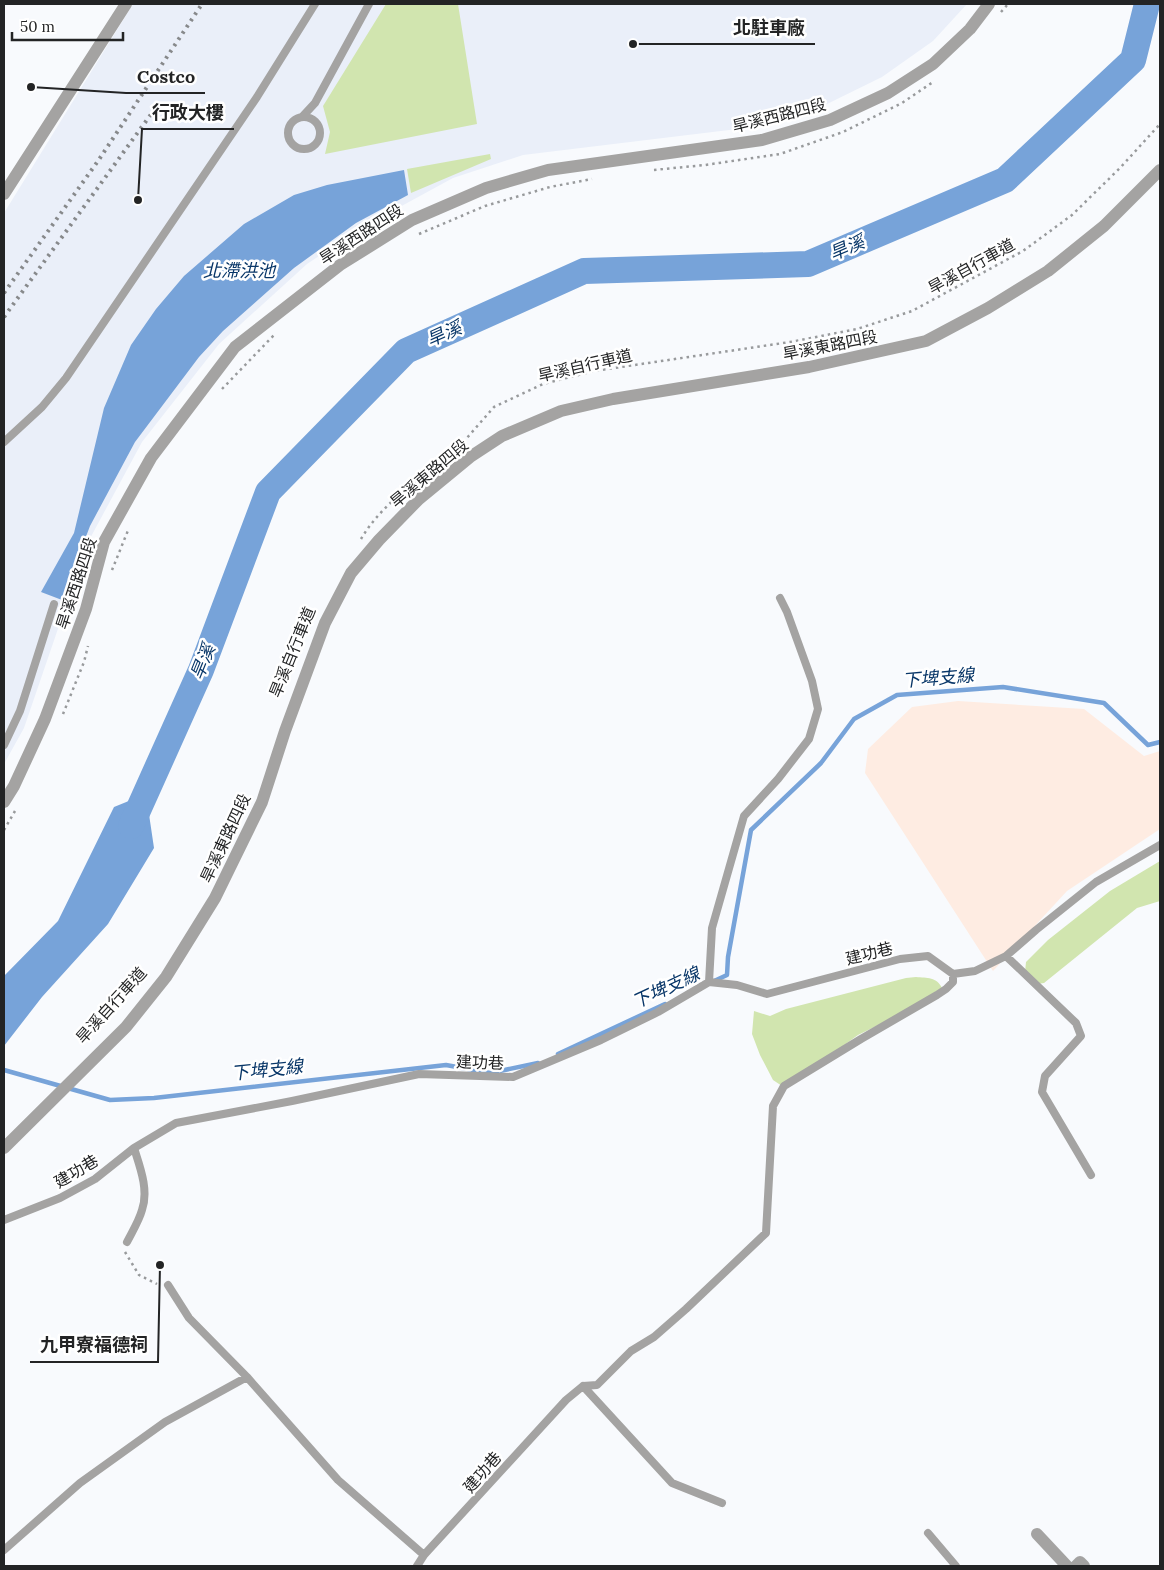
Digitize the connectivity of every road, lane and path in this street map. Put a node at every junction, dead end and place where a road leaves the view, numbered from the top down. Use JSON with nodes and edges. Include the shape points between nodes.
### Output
{"nodes":[{"id":1,"x":126,"y":4,"type":"edge"},
{"id":2,"x":315,"y":4,"type":"edge"},
{"id":3,"x":368,"y":4,"type":"edge"},
{"id":4,"x":989,"y":4,"type":"edge"},
{"id":5,"x":1008,"y":4,"type":"edge"},
{"id":6,"x":995,"y":19,"type":"dead end"},
{"id":7,"x":938,"y":79,"type":"dead end"},
{"id":8,"x":315,"y":103,"type":"junction"},
{"id":9,"x":302,"y":117,"type":"junction"},
{"id":10,"x":316,"y":123,"type":"junction"},
{"id":11,"x":1160,"y":124,"type":"edge"},
{"id":12,"x":1160,"y":170,"type":"edge"},
{"id":13,"x":650,"y":171,"type":"dead end"},
{"id":14,"x":596,"y":178,"type":"dead end"},
{"id":15,"x":4,"y":194,"type":"edge"},
{"id":16,"x":415,"y":235,"type":"dead end"},
{"id":17,"x":278,"y":332,"type":"dead end"},
{"id":18,"x":221,"y":391,"type":"dead end"},
{"id":19,"x":4,"y":442,"type":"edge"},
{"id":20,"x":458,"y":448,"type":"dead end"},
{"id":21,"x":451,"y":454,"type":"dead end"},
{"id":22,"x":129,"y":528,"type":"dead end"},
{"id":23,"x":356,"y":546,"type":"dead end"},
{"id":24,"x":111,"y":572,"type":"dead end"},
{"id":25,"x":780,"y":598,"type":"dead end"},
{"id":26,"x":54,"y":604,"type":"dead end"},
{"id":27,"x":88,"y":644,"type":"dead end"},
{"id":28,"x":61,"y":720,"type":"dead end"},
{"id":29,"x":4,"y":744,"type":"edge"},
{"id":30,"x":4,"y":802,"type":"edge"},
{"id":31,"x":18,"y":806,"type":"dead end"},
{"id":32,"x":4,"y":830,"type":"edge"},
{"id":33,"x":1160,"y":845,"type":"edge"},
{"id":34,"x":1006,"y":956,"type":"junction"},
{"id":35,"x":953,"y":974,"type":"junction"},
{"id":36,"x":709,"y":982,"type":"junction"},
{"id":37,"x":4,"y":1148,"type":"edge"},
{"id":38,"x":134,"y":1148,"type":"junction"},
{"id":39,"x":1091,"y":1175,"type":"dead end"},
{"id":40,"x":4,"y":1220,"type":"edge"},
{"id":41,"x":127,"y":1242,"type":"joint"},
{"id":42,"x":168,"y":1285,"type":"joint"},
{"id":43,"x":247,"y":1377,"type":"junction"},
{"id":44,"x":583,"y":1386,"type":"junction"},
{"id":45,"x":722,"y":1503,"type":"dead end"},
{"id":46,"x":928,"y":1533,"type":"dead end"},
{"id":47,"x":1038,"y":1534,"type":"dead end"},
{"id":48,"x":4,"y":1550,"type":"edge"},
{"id":49,"x":424,"y":1555,"type":"junction"},
{"id":50,"x":417,"y":1566,"type":"edge"},
{"id":51,"x":956,"y":1566,"type":"edge"},
{"id":52,"x":1067,"y":1566,"type":"edge"},
{"id":53,"x":1076,"y":1566,"type":"edge"},
{"id":54,"x":1084,"y":1566,"type":"edge"}],
"edges":[{"from":1,"to":15,"type":"street"},
{"from":2,"to":19,"type":"lane","via":[[257,97],[66,378],[42,407]]},
{"from":3,"to":8,"type":"lane"},
{"from":4,"to":30,"type":"street","name":"旱溪西路四段","via":[[933,64],[888,93],[830,120],[762,140],[548,170],[486,188],[412,220],[340,265],[235,347],[151,458],[104,542],[86,609],[45,719]]},
{"from":5,"to":6,"type":"path"},
{"from":7,"to":13,"type":"path","via":[[902,103],[843,132],[780,154]]},
{"from":8,"to":9,"type":"lane"},
{"from":8,"to":10,"type":"lane"},
{"from":9,"to":10,"type":"lane"},
{"from":9,"to":10,"type":"lane","via":[[293,122],[288,131],[290,141],[298,148],[309,149],[317,143],[320,132]]},
{"from":11,"to":20,"type":"path","name":"旱溪自行車道","via":[[1072,216],[1023,251],[912,311],[857,329],[594,371],[543,384],[494,407]]},
{"from":12,"to":37,"type":"street","name":"旱溪東路四段","via":[[1104,226],[1048,271],[926,342],[809,367],[613,399],[561,411],[502,436],[470,457],[419,499],[351,573],[326,623],[262,802],[215,898],[166,977],[126,1027]]},
{"from":14,"to":16,"type":"path","via":[[550,187],[485,206]]},
{"from":17,"to":18,"type":"path"},
{"from":21,"to":23,"type":"path","via":[[401,492],[366,530]]},
{"from":22,"to":24,"type":"path"},
{"from":25,"to":36,"type":"lane","via":[[812,681],[818,709],[809,739],[744,816],[712,928]]},
{"from":26,"to":29,"type":"lane","via":[[20,710]]},
{"from":27,"to":28,"type":"path"},
{"from":31,"to":32,"type":"path"},
{"from":33,"to":34,"type":"lane","via":[[1096,882]]},
{"from":34,"to":35,"type":"lane","via":[[975,971]]},
{"from":34,"to":39,"type":"lane","via":[[1076,1022],[1081,1036],[1045,1076],[1042,1092]]},
{"from":35,"to":36,"type":"lane","name":"建功巷","via":[[928,956],[900,959],[767,994],[738,985]]},
{"from":35,"to":44,"type":"lane","name":"建功巷","via":[[953,982],[946,989],[784,1086],[773,1106],[766,1233],[686,1309],[654,1337],[631,1351],[597,1385]]},
{"from":36,"to":38,"type":"lane","name":"建功巷","via":[[601,1040],[514,1077],[419,1074],[176,1123]]},
{"from":38,"to":40,"type":"lane","name":"建功巷","via":[[95,1179],[60,1198]]},
{"from":38,"to":41,"type":"lane","via":[[145,1198]]},
{"from":41,"to":42,"type":"path","via":[[125,1253],[139,1275],[162,1286]]},
{"from":42,"to":43,"type":"lane","via":[[189,1318]]},
{"from":43,"to":48,"type":"lane","via":[[164,1422],[80,1483]]},
{"from":43,"to":49,"type":"lane","via":[[338,1480]]},
{"from":44,"to":45,"type":"lane","via":[[672,1483]]},
{"from":44,"to":49,"type":"lane","name":"建功巷","via":[[566,1400]]},
{"from":46,"to":51,"type":"lane"},
{"from":47,"to":52,"type":"street"},
{"from":49,"to":50,"type":"lane","name":"建功巷"},
{"from":53,"to":54,"type":"street","via":[[1080,1562]]}]}
